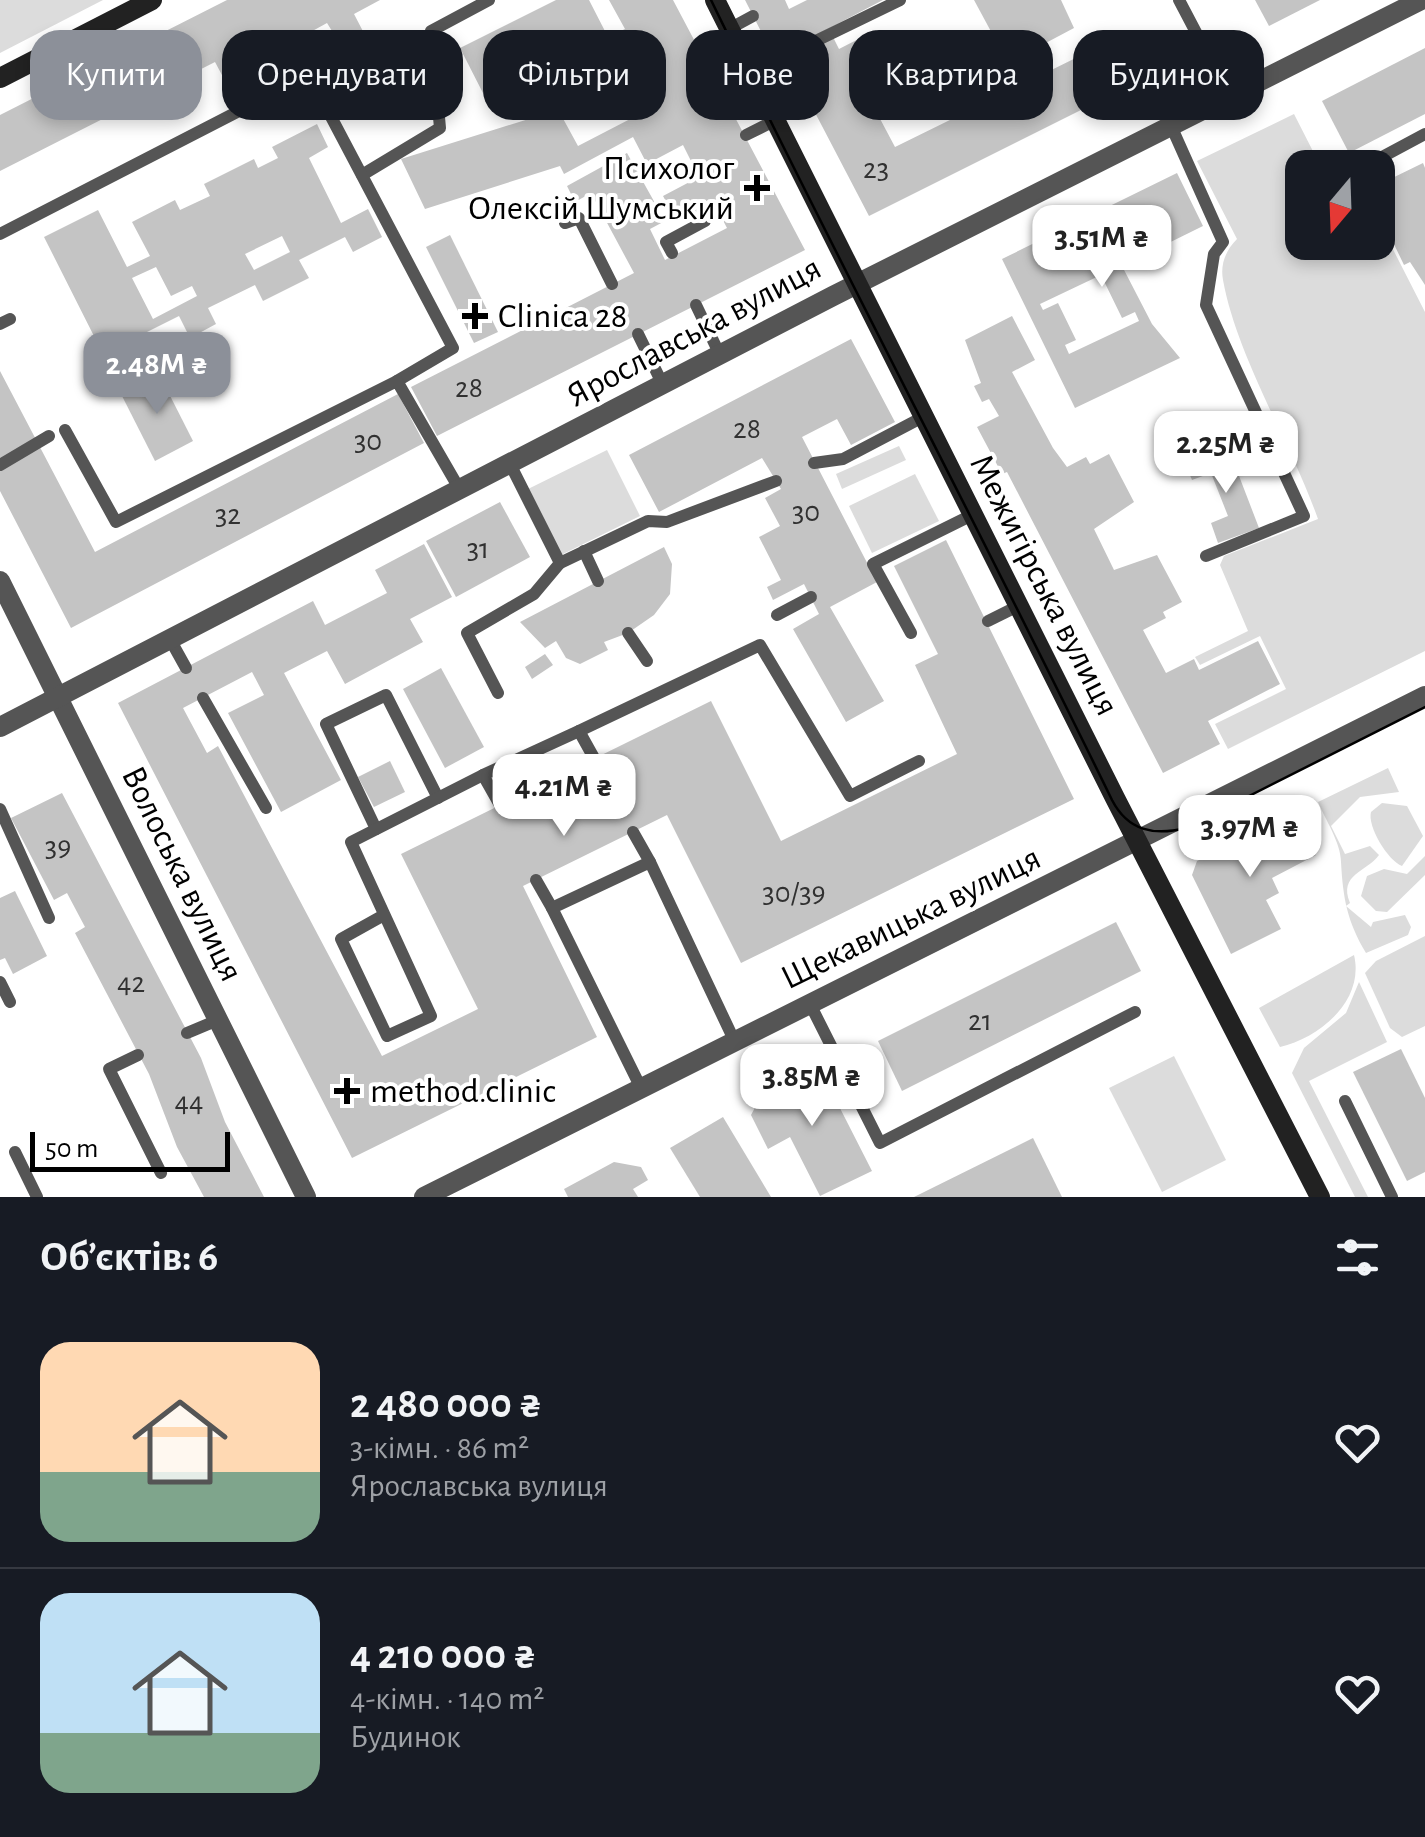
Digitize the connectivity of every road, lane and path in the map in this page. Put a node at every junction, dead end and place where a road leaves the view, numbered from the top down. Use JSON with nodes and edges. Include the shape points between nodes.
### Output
{"nodes":[{"id":1,"x":152,"y":0,"type":"edge"},
{"id":2,"x":490,"y":0,"type":"edge"},
{"id":3,"x":715,"y":0,"type":"edge"},
{"id":4,"x":900,"y":0,"type":"edge"},
{"id":5,"x":1178,"y":0,"type":"edge"},
{"id":6,"x":1421,"y":0,"type":"edge"},
{"id":7,"x":753,"y":16,"type":"dead end"},
{"id":8,"x":729,"y":30,"type":"edge"},
{"id":9,"x":733,"y":30,"type":"edge"},
{"id":10,"x":1194,"y":30,"type":"edge"},
{"id":11,"x":829,"y":35,"type":"edge"},
{"id":12,"x":0,"y":78,"type":"edge"},
{"id":13,"x":1264,"y":79,"type":"edge"},
{"id":14,"x":1186,"y":120,"type":"edge"},
{"id":15,"x":774,"y":121,"type":"joint"},
{"id":16,"x":1172,"y":128,"type":"junction"},
{"id":17,"x":1425,"y":134,"type":"edge"},
{"id":18,"x":746,"y":135,"type":"dead end"},
{"id":19,"x":1395,"y":150,"type":"edge"},
{"id":20,"x":362,"y":175,"type":"junction"},
{"id":21,"x":705,"y":222,"type":"dead end"},
{"id":22,"x":565,"y":223,"type":"dead end"},
{"id":23,"x":0,"y":234,"type":"edge"},
{"id":24,"x":672,"y":254,"type":"dead end"},
{"id":25,"x":612,"y":284,"type":"dead end"},
{"id":26,"x":855,"y":284,"type":"junction"},
{"id":27,"x":696,"y":305,"type":"dead end"},
{"id":28,"x":638,"y":334,"type":"dead end"},
{"id":29,"x":720,"y":355,"type":"junction"},
{"id":30,"x":398,"y":381,"type":"junction"},
{"id":31,"x":663,"y":384,"type":"junction"},
{"id":32,"x":923,"y":418,"type":"junction"},
{"id":33,"x":65,"y":430,"type":"dead end"},
{"id":34,"x":49,"y":436,"type":"dead end"},
{"id":35,"x":814,"y":463,"type":"dead end"},
{"id":36,"x":510,"y":464,"type":"junction"},
{"id":37,"x":0,"y":465,"type":"edge"},
{"id":38,"x":776,"y":480,"type":"dead end"},
{"id":39,"x":460,"y":490,"type":"junction"},
{"id":40,"x":972,"y":515,"type":"junction"},
{"id":41,"x":584,"y":552,"type":"junction"},
{"id":42,"x":1206,"y":556,"type":"dead end"},
{"id":43,"x":560,"y":564,"type":"junction"},
{"id":44,"x":0,"y":581,"type":"edge"},
{"id":45,"x":598,"y":582,"type":"dead end"},
{"id":46,"x":811,"y":598,"type":"dead end"},
{"id":47,"x":1018,"y":606,"type":"junction"},
{"id":48,"x":777,"y":615,"type":"dead end"},
{"id":49,"x":988,"y":621,"type":"dead end"},
{"id":50,"x":911,"y":633,"type":"dead end"},
{"id":51,"x":628,"y":634,"type":"dead end"},
{"id":52,"x":170,"y":641,"type":"junction"},
{"id":53,"x":648,"y":661,"type":"dead end"},
{"id":54,"x":186,"y":668,"type":"dead end"},
{"id":55,"x":498,"y":692,"type":"dead end"},
{"id":56,"x":1425,"y":696,"type":"edge"},
{"id":57,"x":59,"y":698,"type":"junction"},
{"id":58,"x":203,"y":698,"type":"dead end"},
{"id":59,"x":0,"y":727,"type":"edge"},
{"id":60,"x":579,"y":731,"type":"junction"},
{"id":61,"x":594,"y":758,"type":"dead end"},
{"id":62,"x":918,"y":761,"type":"dead end"},
{"id":63,"x":483,"y":775,"type":"junction"},
{"id":64,"x":438,"y":798,"type":"junction"},
{"id":65,"x":500,"y":805,"type":"dead end"},
{"id":66,"x":266,"y":808,"type":"dead end"},
{"id":67,"x":0,"y":809,"type":"edge"},
{"id":68,"x":376,"y":829,"type":"junction"},
{"id":69,"x":633,"y":832,"type":"dead end"},
{"id":70,"x":1138,"y":843,"type":"junction"},
{"id":71,"x":650,"y":862,"type":"junction"},
{"id":72,"x":536,"y":880,"type":"dead end"},
{"id":73,"x":552,"y":908,"type":"junction"},
{"id":74,"x":384,"y":914,"type":"junction"},
{"id":75,"x":49,"y":918,"type":"dead end"},
{"id":76,"x":0,"y":982,"type":"edge"},
{"id":77,"x":10,"y":1002,"type":"dead end"},
{"id":78,"x":810,"y":1004,"type":"junction"},
{"id":79,"x":1136,"y":1012,"type":"dead end"},
{"id":80,"x":218,"y":1020,"type":"junction"},
{"id":81,"x":187,"y":1033,"type":"dead end"},
{"id":82,"x":734,"y":1040,"type":"junction"},
{"id":83,"x":138,"y":1055,"type":"dead end"},
{"id":84,"x":641,"y":1088,"type":"junction"},
{"id":85,"x":1345,"y":1101,"type":"dead end"},
{"id":86,"x":15,"y":1152,"type":"dead end"},
{"id":87,"x":161,"y":1173,"type":"dead end"},
{"id":88,"x":451,"y":1191,"type":"edge"},
{"id":89,"x":37,"y":1197,"type":"edge"},
{"id":90,"x":306,"y":1197,"type":"edge"},
{"id":91,"x":424,"y":1197,"type":"edge"},
{"id":92,"x":1320,"y":1197,"type":"edge"},
{"id":93,"x":1392,"y":1197,"type":"edge"}],
"edges":[{"from":1,"to":12,"type":"street"},
{"from":2,"to":20,"type":"lane","via":[[431,32],[440,128]]},
{"from":3,"to":8,"type":"street","name":"Межигірська вулиця"},
{"from":4,"to":11,"type":"lane"},
{"from":5,"to":10,"type":"lane"},
{"from":6,"to":13,"type":"street","name":"Ярославська вулиця"},
{"from":7,"to":9,"type":"lane"},
{"from":14,"to":16,"type":"street","name":"Ярославська вулиця"},
{"from":15,"to":18,"type":"lane"},
{"from":15,"to":26,"type":"street","name":"Межигірська вулиця"},
{"from":16,"to":26,"type":"street","name":"Ярославська вулиця"},
{"from":16,"to":42,"type":"lane","via":[[1222,242],[1206,305],[1304,516]]},
{"from":17,"to":19,"type":"lane"},
{"from":20,"to":23,"type":"lane","via":[[308,76]]},
{"from":20,"to":30,"type":"lane","via":[[453,348]]},
{"from":21,"to":24,"type":"lane","via":[[666,242]]},
{"from":22,"to":25,"type":"lane","via":[[579,218]]},
{"from":26,"to":29,"type":"street","name":"Ярославська вулиця"},
{"from":26,"to":32,"type":"street","name":"Межигірська вулиця"},
{"from":27,"to":29,"type":"lane"},
{"from":28,"to":31,"type":"lane"},
{"from":29,"to":31,"type":"street","name":"Ярославська вулиця"},
{"from":30,"to":33,"type":"lane","via":[[116,522]]},
{"from":30,"to":39,"type":"lane"},
{"from":31,"to":36,"type":"street","name":"Ярославська вулиця"},
{"from":32,"to":35,"type":"lane","via":[[843,459]]},
{"from":32,"to":40,"type":"street","name":"Межигірська вулиця"},
{"from":34,"to":37,"type":"lane"},
{"from":36,"to":39,"type":"street","name":"Ярославська вулиця"},
{"from":36,"to":43,"type":"lane"},
{"from":38,"to":41,"type":"lane","via":[[668,522],[648,521]]},
{"from":39,"to":52,"type":"street","name":"Ярославська вулиця"},
{"from":40,"to":47,"type":"street","name":"Межигірська вулиця"},
{"from":40,"to":50,"type":"lane","via":[[871,566]]},
{"from":41,"to":43,"type":"lane"},
{"from":41,"to":45,"type":"lane"},
{"from":43,"to":55,"type":"lane","via":[[534,594],[467,633]]},
{"from":44,"to":57,"type":"street","name":"Волоська вулиця"},
{"from":46,"to":48,"type":"lane"},
{"from":47,"to":49,"type":"lane"},
{"from":47,"to":70,"type":"street","name":"Межигірська вулиця"},
{"from":51,"to":53,"type":"lane"},
{"from":52,"to":54,"type":"lane"},
{"from":52,"to":57,"type":"street","name":"Ярославська вулиця"},
{"from":56,"to":70,"type":"street","name":"Щекавицька вулиця"},
{"from":57,"to":59,"type":"street","name":"Ярославська вулиця"},
{"from":57,"to":80,"type":"street","name":"Волоська вулиця"},
{"from":58,"to":66,"type":"lane"},
{"from":60,"to":61,"type":"lane"},
{"from":60,"to":62,"type":"lane","via":[[760,645],[850,796]]},
{"from":60,"to":63,"type":"lane"},
{"from":63,"to":64,"type":"lane"},
{"from":63,"to":65,"type":"lane"},
{"from":64,"to":68,"type":"lane"},
{"from":64,"to":68,"type":"lane","via":[[386,695],[326,724]]},
{"from":67,"to":75,"type":"lane"},
{"from":68,"to":74,"type":"lane","via":[[351,842]]},
{"from":69,"to":71,"type":"lane"},
{"from":70,"to":78,"type":"street","name":"Щекавицька вулиця"},
{"from":70,"to":92,"type":"street","name":"Межигірська вулиця"},
{"from":71,"to":73,"type":"lane"},
{"from":71,"to":82,"type":"lane"},
{"from":72,"to":73,"type":"lane"},
{"from":73,"to":84,"type":"lane"},
{"from":74,"to":74,"type":"lane","via":[[432,1016],[387,1036],[342,938]]},
{"from":76,"to":77,"type":"lane"},
{"from":78,"to":79,"type":"lane","via":[[880,1143]]},
{"from":78,"to":82,"type":"street","name":"Щекавицька вулиця"},
{"from":80,"to":81,"type":"lane"},
{"from":80,"to":90,"type":"street","name":"Волоська вулиця"},
{"from":82,"to":84,"type":"street","name":"Щекавицька вулиця"},
{"from":83,"to":87,"type":"lane","via":[[108,1068]]},
{"from":84,"to":88,"type":"street","name":"Щекавицька вулиця"},
{"from":85,"to":93,"type":"lane"},
{"from":86,"to":89,"type":"lane"},
{"from":88,"to":91,"type":"street","name":"Щекавицька вулиця"}]}
